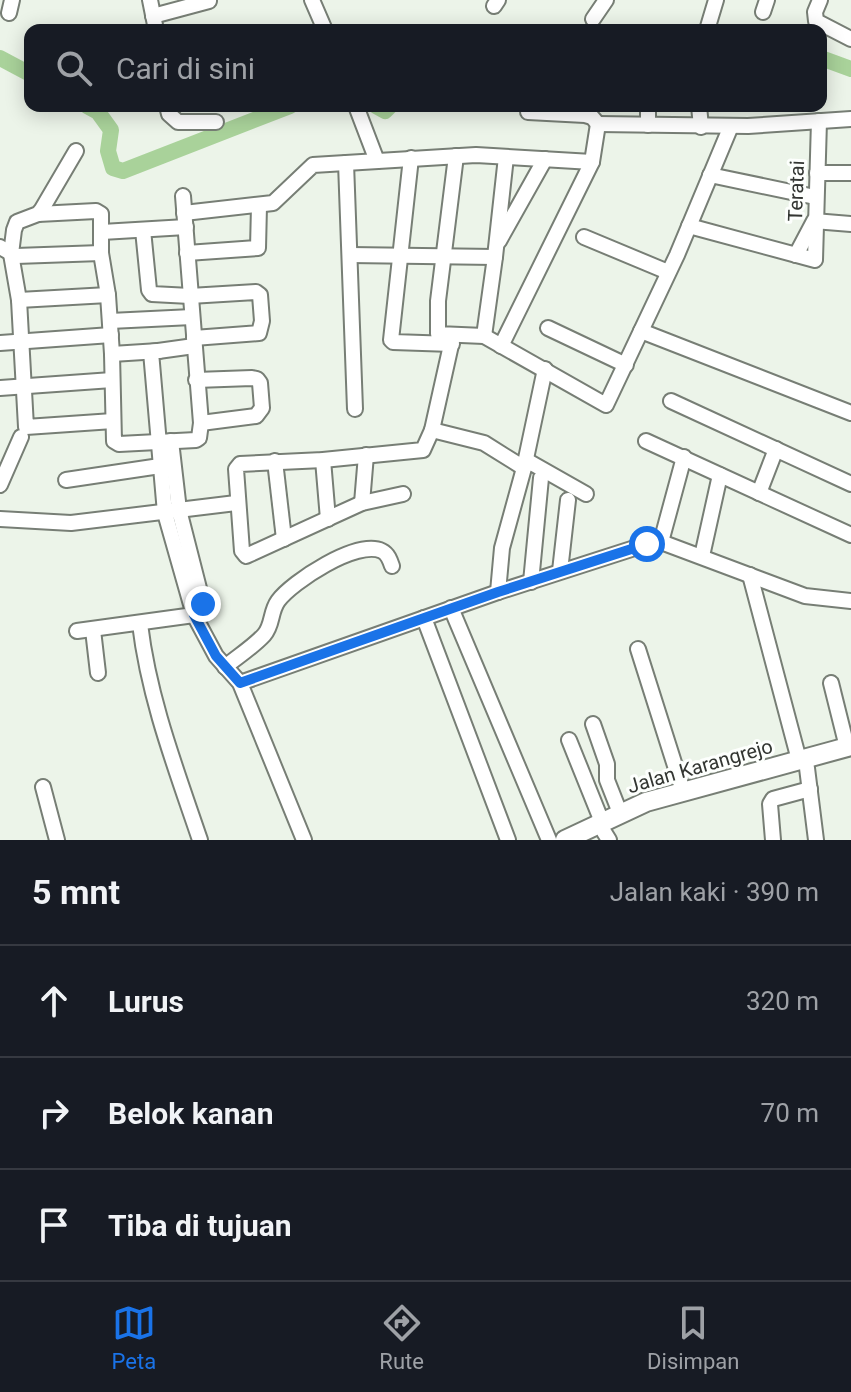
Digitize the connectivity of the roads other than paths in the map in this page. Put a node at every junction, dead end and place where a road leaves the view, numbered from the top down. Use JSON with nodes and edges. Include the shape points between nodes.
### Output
{"nodes":[{"id":1,"x":150,"y":0,"type":"edge"},
{"id":2,"x":312,"y":0,"type":"edge"},
{"id":3,"x":606,"y":0,"type":"edge"},
{"id":4,"x":716,"y":0,"type":"edge"},
{"id":5,"x":820,"y":0,"type":"edge"},
{"id":6,"x":209,"y":1,"type":"edge"},
{"id":7,"x":593,"y":19,"type":"dead end"},
{"id":8,"x":154,"y":23,"type":"edge"},
{"id":9,"x":322,"y":24,"type":"edge"},
{"id":10,"x":709,"y":24,"type":"edge"},
{"id":11,"x":822,"y":24,"type":"edge"},
{"id":12,"x":827,"y":27,"type":"edge"},
{"id":13,"x":851,"y":39,"type":"edge"},
{"id":14,"x":168,"y":112,"type":"edge"},
{"id":15,"x":359,"y":112,"type":"edge"},
{"id":16,"x":528,"y":112,"type":"dead end"},
{"id":17,"x":648,"y":112,"type":"edge"},
{"id":18,"x":700,"y":112,"type":"edge"},
{"id":19,"x":851,"y":119,"type":"edge"},
{"id":20,"x":819,"y":121,"type":"junction"},
{"id":21,"x":216,"y":122,"type":"dead end"},
{"id":22,"x":598,"y":124,"type":"junction"},
{"id":23,"x":648,"y":125,"type":"junction"},
{"id":24,"x":731,"y":126,"type":"junction"},
{"id":25,"x":701,"y":127,"type":"junction"},
{"id":26,"x":76,"y":151,"type":"dead end"},
{"id":27,"x":456,"y":156,"type":"junction"},
{"id":28,"x":506,"y":157,"type":"junction"},
{"id":29,"x":411,"y":158,"type":"junction"},
{"id":30,"x":545,"y":159,"type":"junction"},
{"id":31,"x":377,"y":161,"type":"junction"},
{"id":32,"x":592,"y":162,"type":"junction"},
{"id":33,"x":346,"y":163,"type":"junction"},
{"id":34,"x":817,"y":173,"type":"junction"},
{"id":35,"x":851,"y":173,"type":"edge"},
{"id":36,"x":710,"y":175,"type":"junction"},
{"id":37,"x":183,"y":196,"type":"dead end"},
{"id":38,"x":815,"y":197,"type":"junction"},
{"id":39,"x":259,"y":206,"type":"junction"},
{"id":40,"x":38,"y":214,"type":"junction"},
{"id":41,"x":185,"y":220,"type":"junction"},
{"id":42,"x":814,"y":221,"type":"junction"},
{"id":43,"x":851,"y":224,"type":"edge"},
{"id":44,"x":689,"y":226,"type":"junction"},
{"id":45,"x":143,"y":230,"type":"junction"},
{"id":46,"x":102,"y":232,"type":"junction"},
{"id":47,"x":584,"y":237,"type":"dead end"},
{"id":48,"x":6,"y":251,"type":"edge"},
{"id":49,"x":101,"y":253,"type":"junction"},
{"id":50,"x":187,"y":253,"type":"junction"},
{"id":51,"x":496,"y":253,"type":"junction"},
{"id":52,"x":350,"y":255,"type":"junction"},
{"id":53,"x":796,"y":255,"type":"junction"},
{"id":54,"x":444,"y":257,"type":"junction"},
{"id":55,"x":399,"y":258,"type":"junction"},
{"id":56,"x":668,"y":272,"type":"junction"},
{"id":57,"x":108,"y":295,"type":"junction"},
{"id":58,"x":190,"y":296,"type":"junction"},
{"id":59,"x":19,"y":300,"type":"junction"},
{"id":60,"x":192,"y":317,"type":"junction"},
{"id":61,"x":110,"y":328,"type":"junction"},
{"id":62,"x":548,"y":328,"type":"dead end"},
{"id":63,"x":641,"y":331,"type":"junction"},
{"id":64,"x":484,"y":336,"type":"junction"},
{"id":65,"x":453,"y":340,"type":"junction"},
{"id":66,"x":194,"y":342,"type":"junction"},
{"id":67,"x":0,"y":343,"type":"edge"},
{"id":68,"x":21,"y":343,"type":"junction"},
{"id":69,"x":501,"y":346,"type":"junction"},
{"id":70,"x":159,"y":351,"type":"junction"},
{"id":71,"x":112,"y":354,"type":"junction"},
{"id":72,"x":626,"y":365,"type":"junction"},
{"id":73,"x":545,"y":369,"type":"junction"},
{"id":74,"x":112,"y":380,"type":"junction"},
{"id":75,"x":196,"y":380,"type":"junction"},
{"id":76,"x":23,"y":387,"type":"junction"},
{"id":77,"x":0,"y":388,"type":"edge"},
{"id":78,"x":671,"y":401,"type":"dead end"},
{"id":79,"x":355,"y":409,"type":"dead end"},
{"id":80,"x":851,"y":413,"type":"edge"},
{"id":81,"x":113,"y":421,"type":"junction"},
{"id":82,"x":201,"y":423,"type":"junction"},
{"id":83,"x":432,"y":430,"type":"junction"},
{"id":84,"x":21,"y":437,"type":"dead end"},
{"id":85,"x":164,"y":441,"type":"junction"},
{"id":86,"x":646,"y":441,"type":"dead end"},
{"id":87,"x":776,"y":449,"type":"junction"},
{"id":88,"x":366,"y":455,"type":"junction"},
{"id":89,"x":684,"y":457,"type":"junction"},
{"id":90,"x":323,"y":460,"type":"junction"},
{"id":91,"x":275,"y":461,"type":"junction"},
{"id":92,"x":525,"y":464,"type":"junction"},
{"id":93,"x":160,"y":466,"type":"junction"},
{"id":94,"x":720,"y":475,"type":"junction"},
{"id":95,"x":541,"y":478,"type":"dead end"},
{"id":96,"x":66,"y":480,"type":"dead end"},
{"id":97,"x":851,"y":484,"type":"edge"},
{"id":98,"x":0,"y":485,"type":"edge"},
{"id":99,"x":759,"y":493,"type":"junction"},
{"id":100,"x":403,"y":494,"type":"dead end"},
{"id":101,"x":586,"y":494,"type":"dead end"},
{"id":102,"x":568,"y":500,"type":"dead end"},
{"id":103,"x":236,"y":503,"type":"junction"},
{"id":104,"x":362,"y":503,"type":"junction"},
{"id":105,"x":172,"y":511,"type":"junction"},
{"id":106,"x":0,"y":519,"type":"edge"},
{"id":107,"x":328,"y":519,"type":"junction"},
{"id":108,"x":851,"y":535,"type":"edge"},
{"id":109,"x":284,"y":539,"type":"junction"},
{"id":110,"x":661,"y":542,"type":"junction"},
{"id":111,"x":702,"y":556,"type":"junction"},
{"id":112,"x":392,"y":566,"type":"dead end"},
{"id":113,"x":560,"y":571,"type":"junction"},
{"id":114,"x":750,"y":575,"type":"junction"},
{"id":115,"x":531,"y":582,"type":"junction"},
{"id":116,"x":498,"y":592,"type":"junction"},
{"id":117,"x":851,"y":601,"type":"edge"},
{"id":118,"x":451,"y":608,"type":"junction"},
{"id":119,"x":194,"y":615,"type":"junction"},
{"id":120,"x":424,"y":618,"type":"junction"},
{"id":121,"x":140,"y":624,"type":"junction"},
{"id":122,"x":93,"y":630,"type":"junction"},
{"id":123,"x":77,"y":631,"type":"dead end"},
{"id":124,"x":638,"y":649,"type":"dead end"},
{"id":125,"x":225,"y":667,"type":"junction"},
{"id":126,"x":98,"y":673,"type":"dead end"},
{"id":127,"x":240,"y":683,"type":"junction"},
{"id":128,"x":831,"y":683,"type":"dead end"},
{"id":129,"x":593,"y":724,"type":"dead end"},
{"id":130,"x":569,"y":740,"type":"dead end"},
{"id":131,"x":850,"y":750,"type":"edge"},
{"id":132,"x":803,"y":764,"type":"junction"},
{"id":133,"x":43,"y":787,"type":"dead end"},
{"id":134,"x":810,"y":789,"type":"junction"},
{"id":135,"x":683,"y":791,"type":"junction"},
{"id":136,"x":776,"y":797,"type":"junction"},
{"id":137,"x":620,"y":813,"type":"junction"},
{"id":138,"x":605,"y":831,"type":"edge"},
{"id":139,"x":57,"y":840,"type":"edge"},
{"id":140,"x":200,"y":840,"type":"edge"},
{"id":141,"x":304,"y":840,"type":"edge"},
{"id":142,"x":508,"y":840,"type":"edge"},
{"id":143,"x":549,"y":840,"type":"edge"},
{"id":144,"x":565,"y":840,"type":"edge"},
{"id":145,"x":585,"y":840,"type":"edge"},
{"id":146,"x":773,"y":840,"type":"edge"},
{"id":147,"x":780,"y":840,"type":"edge"},
{"id":148,"x":816,"y":840,"type":"edge"}],
"edges":[{"from":1,"to":8,"type":"street"},
{"from":2,"to":9,"type":"street"},
{"from":3,"to":7,"type":"street"},
{"from":4,"to":10,"type":"street"},
{"from":5,"to":11,"type":"street","via":[[815,12]]},
{"from":6,"to":8,"type":"street"},
{"from":12,"to":13,"type":"street"},
{"from":14,"to":21,"type":"street","via":[[178,122]]},
{"from":15,"to":31,"type":"street"},
{"from":16,"to":22,"type":"street","via":[[585,115]]},
{"from":17,"to":23,"type":"street"},
{"from":18,"to":25,"type":"street"},
{"from":19,"to":20,"type":"street"},
{"from":20,"to":24,"type":"street"},
{"from":20,"to":34,"type":"street","name":"Teratai"},
{"from":22,"to":23,"type":"street"},
{"from":22,"to":32,"type":"street"},
{"from":23,"to":25,"type":"street"},
{"from":24,"to":25,"type":"street"},
{"from":24,"to":36,"type":"street"},
{"from":26,"to":40,"type":"street"},
{"from":27,"to":28,"type":"street"},
{"from":27,"to":29,"type":"street"},
{"from":27,"to":54,"type":"street"},
{"from":28,"to":30,"type":"street"},
{"from":28,"to":51,"type":"street"},
{"from":29,"to":31,"type":"street"},
{"from":29,"to":55,"type":"street"},
{"from":30,"to":32,"type":"street"},
{"from":30,"to":51,"type":"street"},
{"from":31,"to":33,"type":"street"},
{"from":32,"to":69,"type":"street"},
{"from":33,"to":39,"type":"street","via":[[313,165],[278,200]]},
{"from":33,"to":52,"type":"street"},
{"from":34,"to":35,"type":"street"},
{"from":34,"to":38,"type":"street","name":"Teratai"},
{"from":36,"to":38,"type":"street"},
{"from":36,"to":44,"type":"street"},
{"from":37,"to":41,"type":"street"},
{"from":38,"to":42,"type":"street","name":"Teratai"},
{"from":39,"to":41,"type":"street"},
{"from":39,"to":50,"type":"street","via":[[258,248]]},
{"from":40,"to":46,"type":"street","via":[[100,211]]},
{"from":40,"to":48,"type":"street","via":[[15,224]]},
{"from":41,"to":45,"type":"street"},
{"from":41,"to":50,"type":"street"},
{"from":42,"to":43,"type":"street"},
{"from":42,"to":53,"type":"street"},
{"from":42,"to":53,"type":"street","name":"Teratai","via":[[817,255],[813,260]]},
{"from":44,"to":53,"type":"street"},
{"from":44,"to":56,"type":"street"},
{"from":45,"to":46,"type":"street"},
{"from":45,"to":58,"type":"street","via":[[149,290]]},
{"from":46,"to":49,"type":"street"},
{"from":47,"to":56,"type":"street"},
{"from":48,"to":49,"type":"street","via":[[30,257]]},
{"from":48,"to":59,"type":"street"},
{"from":49,"to":57,"type":"street"},
{"from":50,"to":58,"type":"street"},
{"from":51,"to":54,"type":"street"},
{"from":51,"to":64,"type":"street"},
{"from":52,"to":55,"type":"street"},
{"from":52,"to":79,"type":"street"},
{"from":54,"to":55,"type":"street"},
{"from":54,"to":65,"type":"street","via":[[437,330]]},
{"from":55,"to":65,"type":"street","via":[[392,342]]},
{"from":56,"to":63,"type":"street"},
{"from":57,"to":59,"type":"street"},
{"from":57,"to":61,"type":"street"},
{"from":58,"to":60,"type":"street"},
{"from":58,"to":66,"type":"street","via":[[256,292],[261,306],[259,333]]},
{"from":59,"to":68,"type":"street"},
{"from":60,"to":61,"type":"street"},
{"from":60,"to":66,"type":"street"},
{"from":61,"to":68,"type":"street"},
{"from":61,"to":71,"type":"street"},
{"from":62,"to":72,"type":"street"},
{"from":63,"to":72,"type":"street"},
{"from":63,"to":80,"type":"street"},
{"from":64,"to":65,"type":"street"},
{"from":64,"to":69,"type":"street"},
{"from":65,"to":83,"type":"street"},
{"from":66,"to":70,"type":"street"},
{"from":66,"to":75,"type":"street"},
{"from":67,"to":68,"type":"street"},
{"from":68,"to":76,"type":"street"},
{"from":69,"to":73,"type":"street"},
{"from":70,"to":71,"type":"street"},
{"from":70,"to":85,"type":"street","via":[[151,352]]},
{"from":71,"to":74,"type":"street"},
{"from":72,"to":73,"type":"street","via":[[606,405]]},
{"from":73,"to":92,"type":"street"},
{"from":74,"to":76,"type":"street"},
{"from":74,"to":81,"type":"street"},
{"from":75,"to":82,"type":"street"},
{"from":75,"to":82,"type":"street","via":[[252,378],[260,383],[259,414]]},
{"from":76,"to":77,"type":"street"},
{"from":76,"to":81,"type":"street","via":[[26,427]]},
{"from":78,"to":87,"type":"street"},
{"from":81,"to":85,"type":"street","via":[[116,443]]},
{"from":82,"to":85,"type":"street","via":[[196,440]]},
{"from":83,"to":88,"type":"street","via":[[423,450]]},
{"from":83,"to":92,"type":"street","via":[[484,443]]},
{"from":84,"to":98,"type":"street"},
{"from":85,"to":93,"type":"street"},
{"from":85,"to":105,"type":"street"},
{"from":86,"to":89,"type":"street"},
{"from":87,"to":97,"type":"street"},
{"from":87,"to":99,"type":"street"},
{"from":88,"to":90,"type":"street"},
{"from":88,"to":104,"type":"street"},
{"from":89,"to":94,"type":"street"},
{"from":89,"to":110,"type":"street"},
{"from":90,"to":91,"type":"street"},
{"from":90,"to":107,"type":"street"},
{"from":91,"to":103,"type":"street","via":[[237,466]]},
{"from":91,"to":109,"type":"street"},
{"from":92,"to":101,"type":"street"},
{"from":92,"to":116,"type":"street","via":[[504,539]]},
{"from":93,"to":96,"type":"street"},
{"from":93,"to":105,"type":"street"},
{"from":94,"to":99,"type":"street"},
{"from":94,"to":111,"type":"street"},
{"from":95,"to":115,"type":"street"},
{"from":99,"to":108,"type":"street"},
{"from":100,"to":104,"type":"street"},
{"from":102,"to":113,"type":"street"},
{"from":103,"to":105,"type":"street"},
{"from":103,"to":109,"type":"street","via":[[244,556]]},
{"from":104,"to":107,"type":"street"},
{"from":105,"to":106,"type":"street","via":[[71,523]]},
{"from":105,"to":119,"type":"street"},
{"from":107,"to":109,"type":"street"},
{"from":110,"to":111,"type":"street"},
{"from":110,"to":113,"type":"street"},
{"from":111,"to":114,"type":"street"},
{"from":112,"to":125,"type":"street","via":[[376,549],[331,560],[280,598],[266,633]]},
{"from":113,"to":115,"type":"street"},
{"from":114,"to":117,"type":"street","via":[[815,599]]},
{"from":114,"to":132,"type":"street"},
{"from":115,"to":116,"type":"street"},
{"from":116,"to":118,"type":"street"},
{"from":118,"to":120,"type":"street"},
{"from":118,"to":143,"type":"street"},
{"from":119,"to":121,"type":"street"},
{"from":119,"to":125,"type":"street"},
{"from":120,"to":127,"type":"street"},
{"from":120,"to":142,"type":"street"},
{"from":121,"to":122,"type":"street"},
{"from":121,"to":140,"type":"street","via":[[154,703]]},
{"from":122,"to":123,"type":"street"},
{"from":122,"to":126,"type":"street"},
{"from":124,"to":135,"type":"street"},
{"from":125,"to":127,"type":"street"},
{"from":127,"to":141,"type":"street"},
{"from":128,"to":131,"type":"street"},
{"from":129,"to":137,"type":"street"},
{"from":130,"to":138,"type":"street"},
{"from":131,"to":132,"type":"main road","name":"Jalan Karangrejo"},
{"from":132,"to":134,"type":"street"},
{"from":132,"to":135,"type":"main road","name":"Jalan Karangrejo"},
{"from":132,"to":138,"type":"main road","name":"Jalan Karangrejo","via":[[671,803]]},
{"from":133,"to":139,"type":"street"},
{"from":134,"to":136,"type":"street"},
{"from":134,"to":148,"type":"street"},
{"from":135,"to":137,"type":"main road","name":"Jalan Karangrejo"},
{"from":136,"to":146,"type":"street","via":[[770,804]]},
{"from":136,"to":147,"type":"street"},
{"from":137,"to":138,"type":"main road","name":"Jalan Karangrejo"},
{"from":138,"to":144,"type":"main road","name":"Jalan Karangrejo"},
{"from":138,"to":145,"type":"main road","name":"Jalan Karangrejo"}]}
